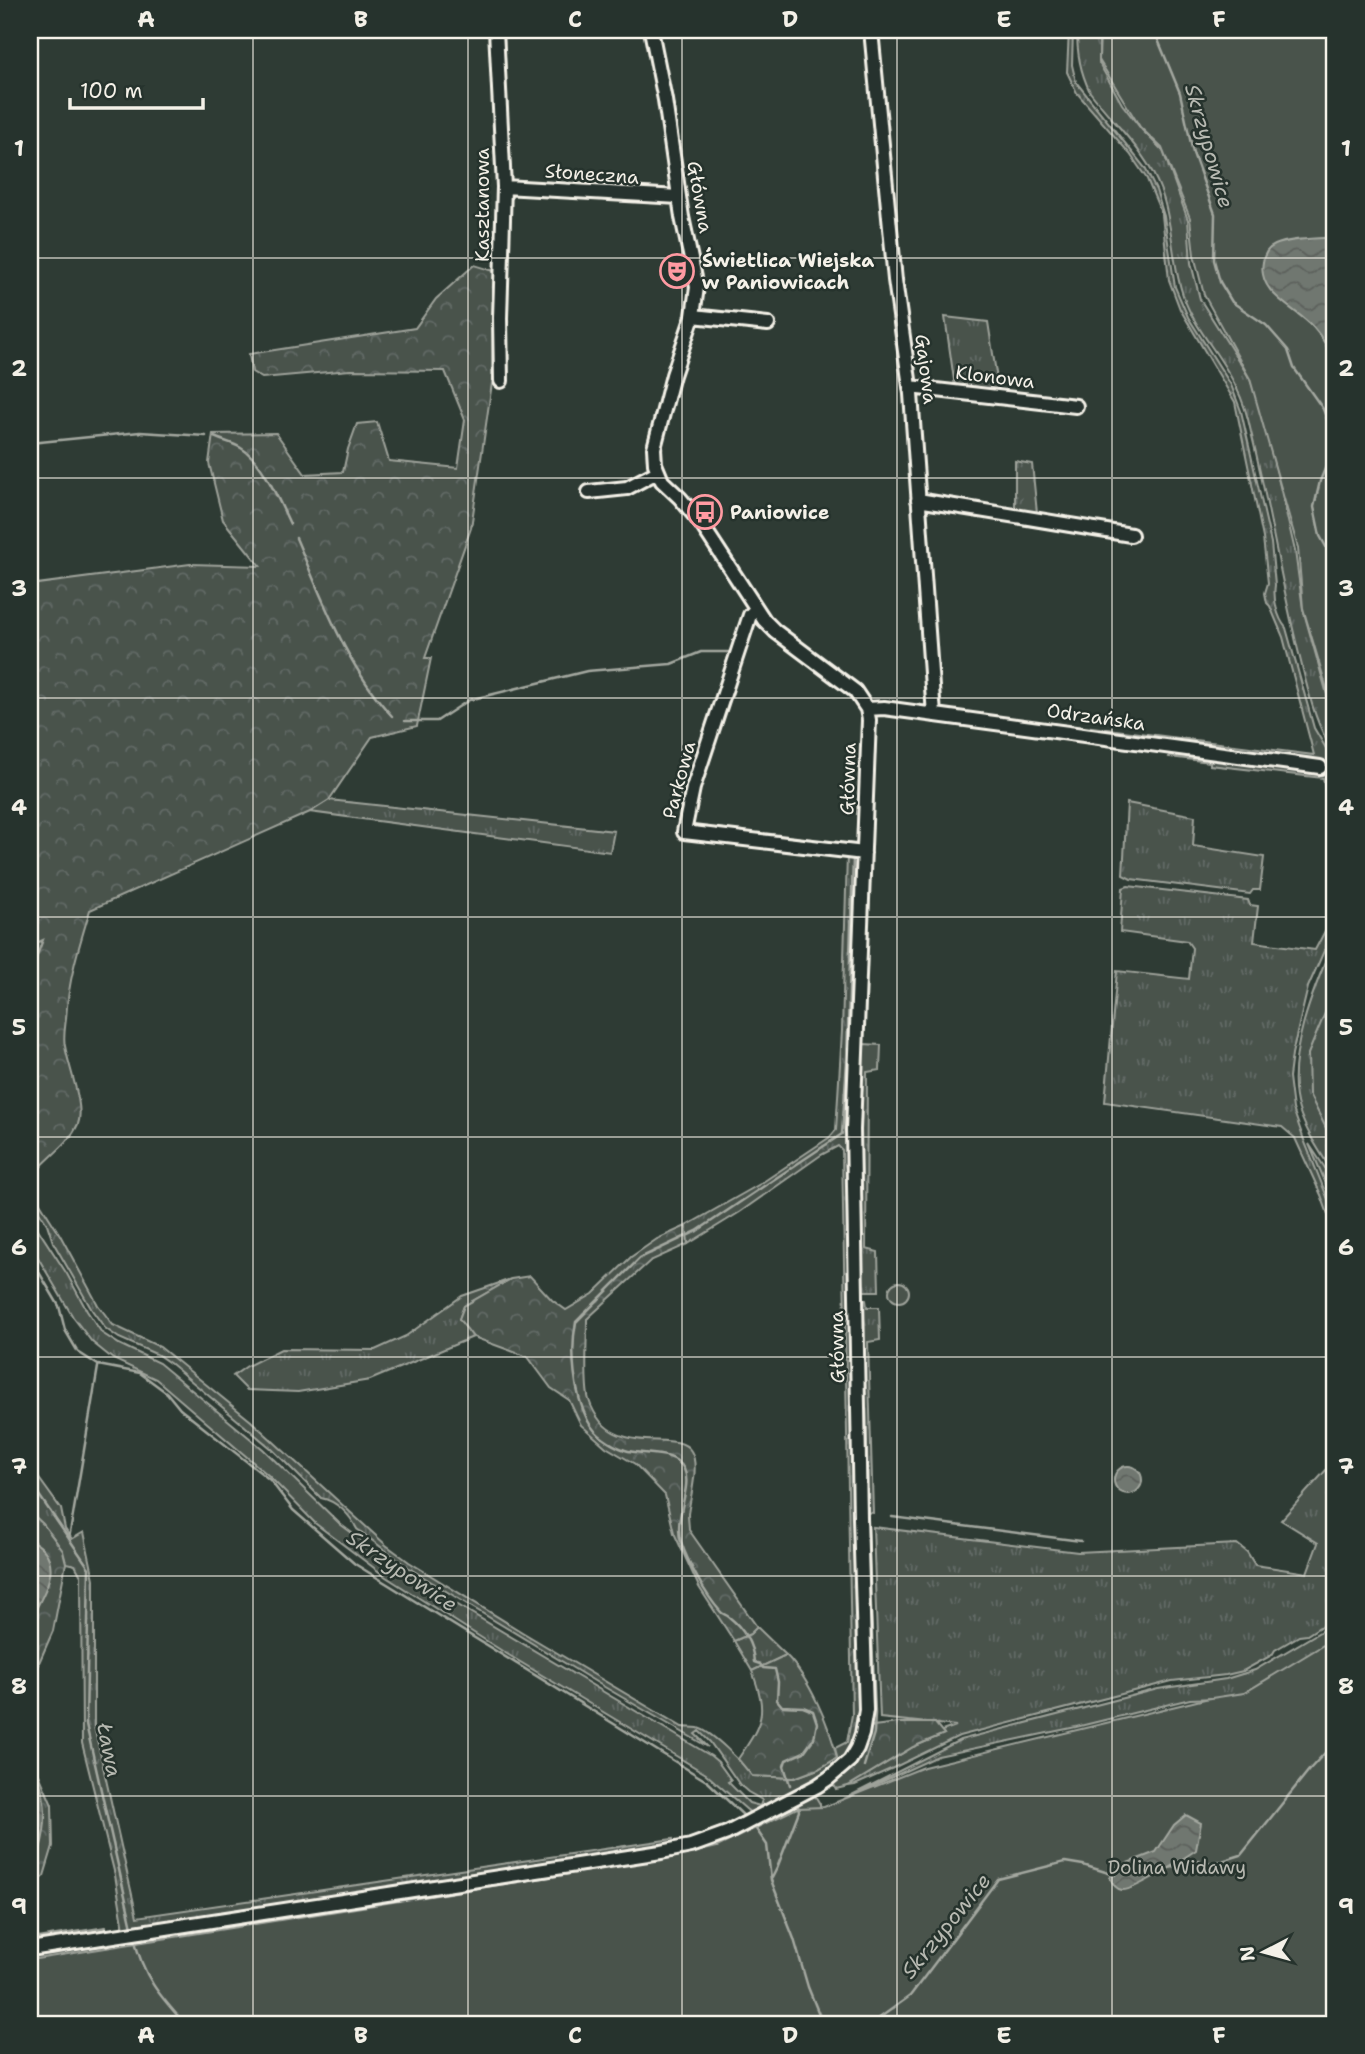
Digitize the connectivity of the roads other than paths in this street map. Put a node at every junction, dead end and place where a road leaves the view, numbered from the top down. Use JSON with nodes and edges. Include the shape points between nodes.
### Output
{"nodes":[{"id":1,"x":496,"y":30,"type":"edge"},
{"id":2,"x":651,"y":30,"type":"edge"},
{"id":3,"x":871,"y":30,"type":"edge"},
{"id":4,"x":504,"y":187,"type":"junction"},
{"id":5,"x":679,"y":197,"type":"junction"},
{"id":6,"x":693,"y":316,"type":"junction"},
{"id":7,"x":768,"y":324,"type":"dead end"},
{"id":8,"x":501,"y":381,"type":"dead end"},
{"id":9,"x":910,"y":387,"type":"junction"},
{"id":10,"x":1076,"y":406,"type":"dead end"},
{"id":11,"x":657,"y":472,"type":"junction"},
{"id":12,"x":589,"y":492,"type":"dead end"},
{"id":13,"x":918,"y":500,"type":"junction"},
{"id":14,"x":1131,"y":535,"type":"dead end"},
{"id":15,"x":756,"y":609,"type":"junction"},
{"id":16,"x":867,"y":709,"type":"junction"},
{"id":17,"x":934,"y":715,"type":"junction"},
{"id":18,"x":1320,"y":767,"type":"dead end"},
{"id":19,"x":864,"y":853,"type":"junction"},
{"id":20,"x":30,"y":1949,"type":"edge"}],
"edges":[{"from":1,"to":4,"type":"street","name":"Kasztanowa"},
{"from":2,"to":5,"type":"street","name":"Główna"},
{"from":3,"to":9,"type":"street","name":"Gajowa"},
{"from":4,"to":5,"type":"street","name":"Słoneczna"},
{"from":4,"to":8,"type":"street","name":"Kasztanowa"},
{"from":5,"to":6,"type":"street","name":"Główna","via":[[697,287]]},
{"from":6,"to":7,"type":"street"},
{"from":6,"to":11,"type":"street","name":"Główna","via":[[654,448]]},
{"from":9,"to":10,"type":"street","name":"Klonowa"},
{"from":9,"to":13,"type":"street","name":"Gajowa"},
{"from":11,"to":12,"type":"street","via":[[627,488]]},
{"from":11,"to":15,"type":"street","via":[[691,510]]},
{"from":13,"to":14,"type":"street"},
{"from":13,"to":17,"type":"street","name":"Gajowa"},
{"from":15,"to":16,"type":"street","via":[[775,631],[855,691]]},
{"from":15,"to":19,"type":"street","name":"Parkowa","via":[[750,615],[693,788],[684,832]]},
{"from":16,"to":17,"type":"street","name":"Odrzańska"},
{"from":16,"to":19,"type":"street","name":"Główna"},
{"from":17,"to":18,"type":"street","name":"Odrzańska"},
{"from":19,"to":20,"type":"street","name":"Główna","via":[[852,1154],[866,1710],[862,1734],[850,1760],[829,1778],[744,1826],[661,1852]]}]}
